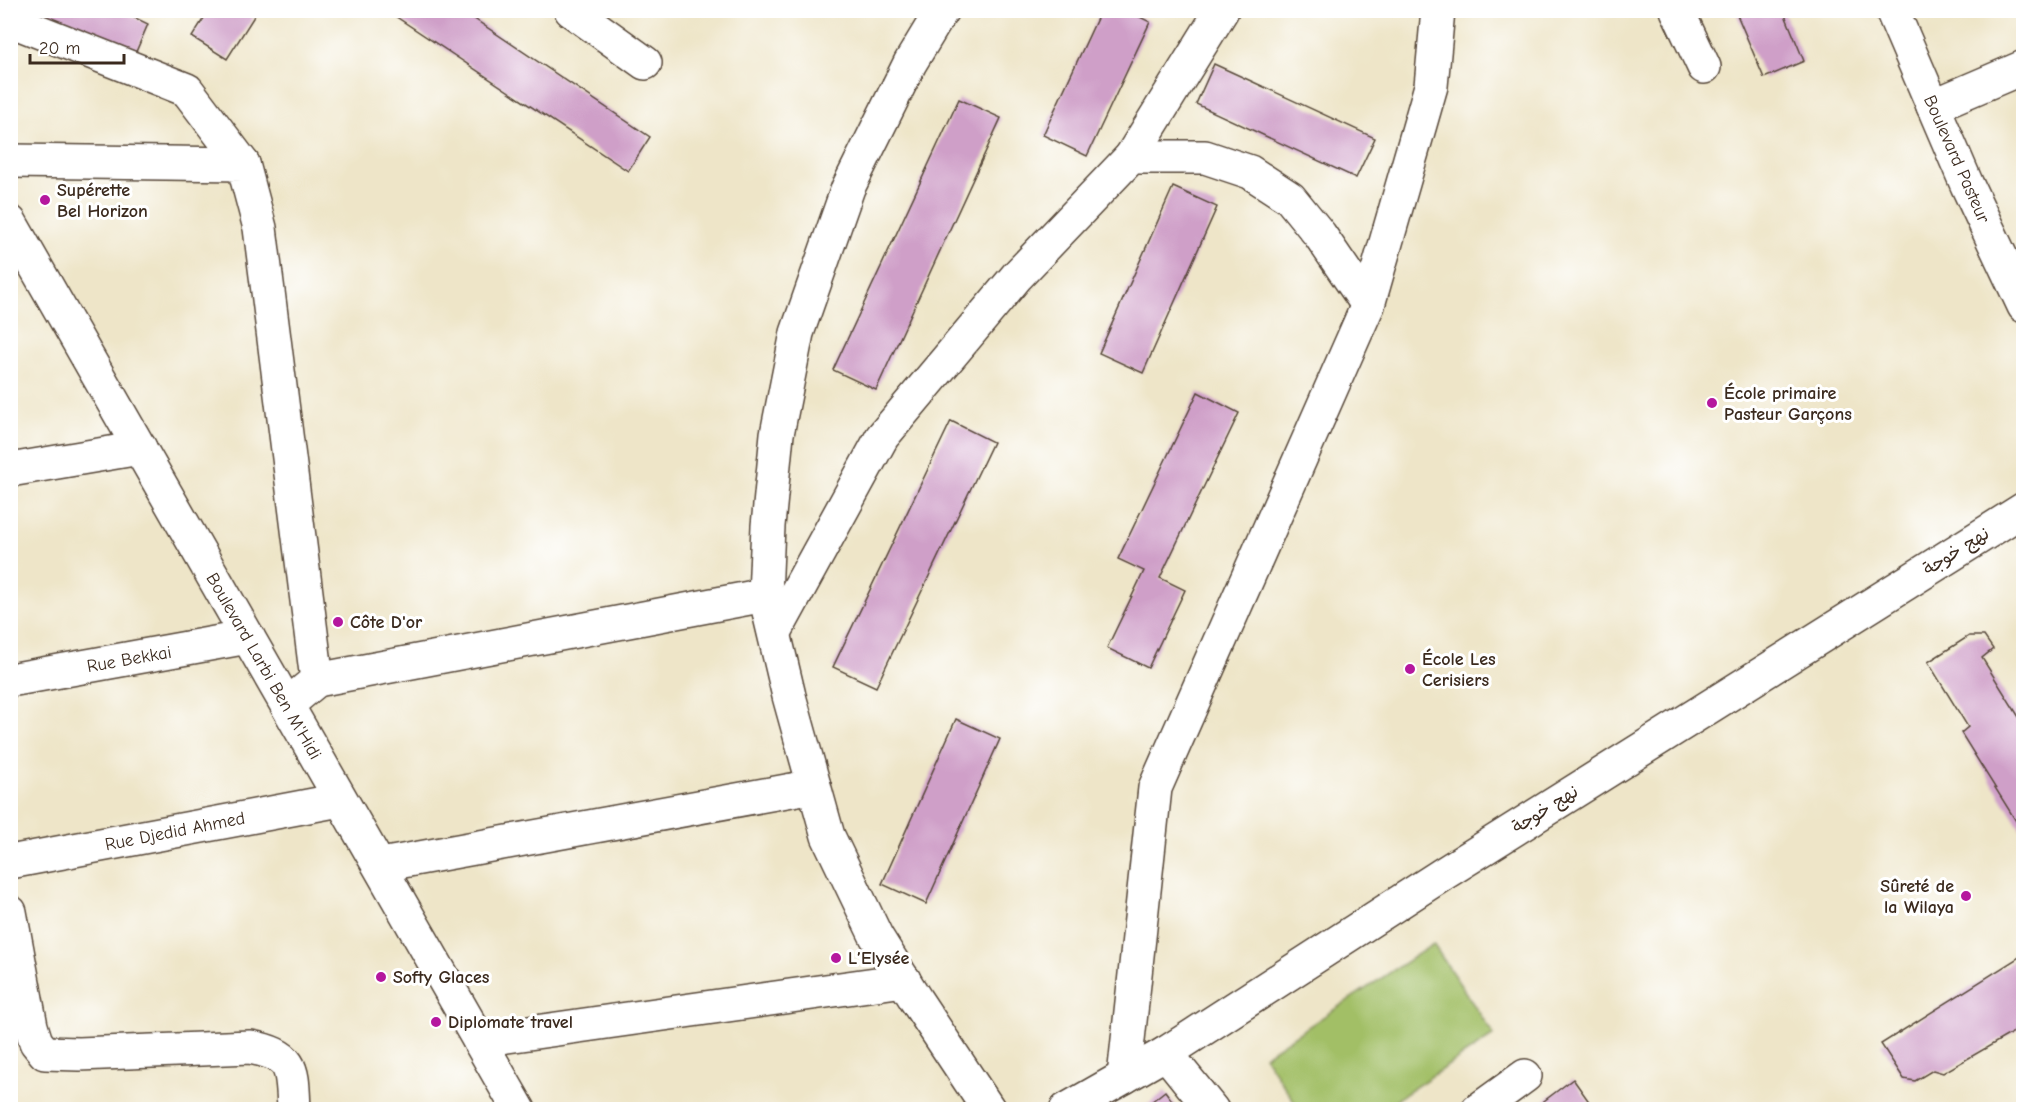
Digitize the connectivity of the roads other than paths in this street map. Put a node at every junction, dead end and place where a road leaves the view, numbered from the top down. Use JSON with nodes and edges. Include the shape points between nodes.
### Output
{"nodes":[{"id":1,"x":571,"y":10,"type":"edge"},
{"id":2,"x":942,"y":10,"type":"edge"},
{"id":3,"x":1222,"y":10,"type":"edge"},
{"id":4,"x":1438,"y":10,"type":"edge"},
{"id":5,"x":1677,"y":10,"type":"edge"},
{"id":6,"x":1892,"y":10,"type":"edge"},
{"id":7,"x":10,"y":20,"type":"edge"},
{"id":8,"x":645,"y":63,"type":"dead end"},
{"id":9,"x":2024,"y":67,"type":"edge"},
{"id":10,"x":1704,"y":68,"type":"dead end"},
{"id":11,"x":1933,"y":106,"type":"junction"},
{"id":12,"x":1131,"y":157,"type":"junction"},
{"id":13,"x":10,"y":161,"type":"edge"},
{"id":14,"x":243,"y":164,"type":"junction"},
{"id":15,"x":10,"y":222,"type":"edge"},
{"id":16,"x":1368,"y":305,"type":"junction"},
{"id":17,"x":2024,"y":306,"type":"edge"},
{"id":18,"x":140,"y":448,"type":"junction"},
{"id":19,"x":10,"y":470,"type":"edge"},
{"id":20,"x":2024,"y":508,"type":"edge"},
{"id":21,"x":765,"y":595,"type":"junction"},
{"id":22,"x":775,"y":632,"type":"junction"},
{"id":23,"x":248,"y":637,"type":"junction"},
{"id":24,"x":10,"y":680,"type":"edge"},
{"id":25,"x":317,"y":680,"type":"junction"},
{"id":26,"x":287,"y":705,"type":"junction"},
{"id":27,"x":814,"y":786,"type":"junction"},
{"id":28,"x":340,"y":800,"type":"junction"},
{"id":29,"x":10,"y":862,"type":"edge"},
{"id":30,"x":381,"y":865,"type":"junction"},
{"id":31,"x":10,"y":912,"type":"edge"},
{"id":32,"x":904,"y":980,"type":"junction"},
{"id":33,"x":479,"y":1040,"type":"junction"},
{"id":34,"x":1166,"y":1053,"type":"junction"},
{"id":35,"x":1525,"y":1076,"type":"dead end"},
{"id":36,"x":1124,"y":1077,"type":"junction"},
{"id":37,"x":294,"y":1110,"type":"edge"},
{"id":38,"x":519,"y":1110,"type":"edge"},
{"id":39,"x":989,"y":1110,"type":"edge"},
{"id":40,"x":1066,"y":1110,"type":"edge"},
{"id":41,"x":1212,"y":1110,"type":"edge"},
{"id":42,"x":1478,"y":1110,"type":"edge"}],
"edges":[{"from":1,"to":8,"type":"street"},
{"from":2,"to":21,"type":"street","via":[[910,63],[848,188],[797,333],[777,434]]},
{"from":3,"to":12,"type":"street"},
{"from":4,"to":16,"type":"street","via":[[1431,86]]},
{"from":5,"to":10,"type":"street"},
{"from":6,"to":11,"type":"street","name":"Boulevard Pasteur"},
{"from":7,"to":14,"type":"street","via":[[187,90]]},
{"from":9,"to":11,"type":"street"},
{"from":11,"to":17,"type":"street","name":"Boulevard Pasteur"},
{"from":12,"to":16,"type":"street","via":[[1205,157],[1250,172],[1290,198]]},
{"from":12,"to":22,"type":"street","via":[[1017,276],[882,437]]},
{"from":13,"to":14,"type":"street"},
{"from":14,"to":25,"type":"street","via":[[260,228]]},
{"from":15,"to":18,"type":"street","name":"Boulevard Larbi Ben M'Hidi"},
{"from":16,"to":36,"type":"street","via":[[1155,788]]},
{"from":18,"to":19,"type":"street"},
{"from":18,"to":23,"type":"street","name":"Boulevard Larbi Ben M'Hidi"},
{"from":20,"to":34,"type":"street","name":"نهج خوجة"},
{"from":21,"to":22,"type":"street"},
{"from":21,"to":25,"type":"street"},
{"from":22,"to":27,"type":"street"},
{"from":23,"to":24,"type":"street","name":"Rue Bekkai"},
{"from":23,"to":26,"type":"street","name":"Boulevard Larbi Ben M'Hidi"},
{"from":25,"to":26,"type":"street"},
{"from":26,"to":28,"type":"street","name":"Boulevard Larbi Ben M'Hidi"},
{"from":27,"to":30,"type":"street"},
{"from":27,"to":32,"type":"street","via":[[828,836],[876,936]]},
{"from":28,"to":29,"type":"street","name":"Rue Djedid Ahmed"},
{"from":28,"to":30,"type":"street","name":"Boulevard Larbi Ben M'Hidi"},
{"from":30,"to":33,"type":"street","name":"Boulevard Larbi Ben M'Hidi"},
{"from":31,"to":37,"type":"street","via":[[31,1026],[45,1053],[250,1047],[270,1051],[284,1059],[292,1078]]},
{"from":32,"to":33,"type":"street"},
{"from":32,"to":39,"type":"street"},
{"from":33,"to":38,"type":"street","name":"Boulevard Larbi Ben M'Hidi"},
{"from":34,"to":36,"type":"street","name":"نهج خوجة"},
{"from":34,"to":41,"type":"street"},
{"from":35,"to":42,"type":"street"},
{"from":36,"to":40,"type":"street","name":"نهج خوجة"}]}
